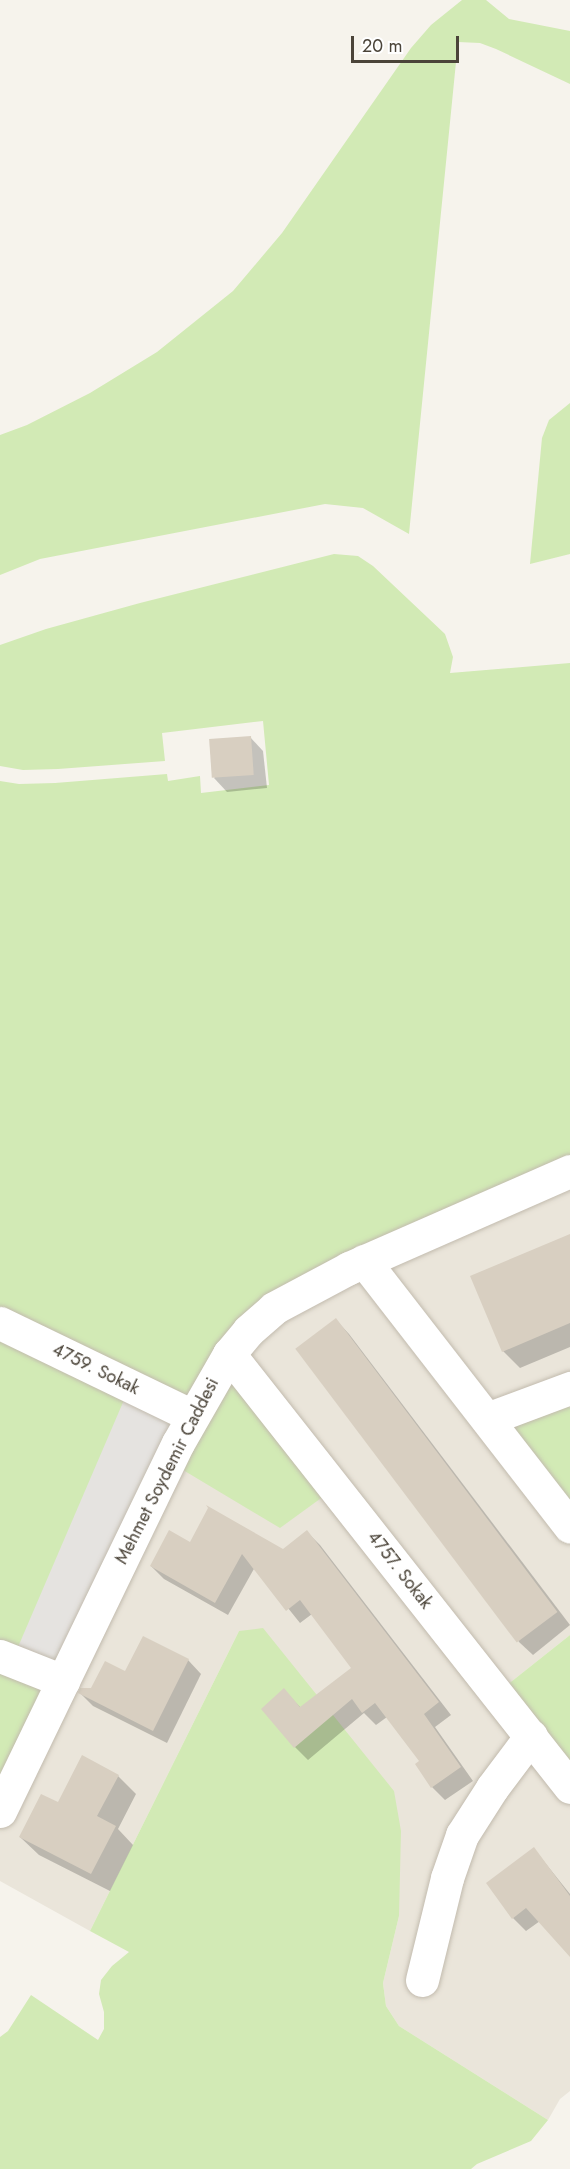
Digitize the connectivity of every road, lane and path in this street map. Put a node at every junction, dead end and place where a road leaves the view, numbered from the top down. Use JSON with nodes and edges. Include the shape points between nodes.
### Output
{"nodes":[{"id":1,"x":570,"y":1171,"type":"edge"},
{"id":2,"x":364,"y":1261,"type":"junction"},
{"id":3,"x":0,"y":1323,"type":"edge"},
{"id":4,"x":229,"y":1354,"type":"junction"},
{"id":5,"x":570,"y":1388,"type":"edge"},
{"id":6,"x":192,"y":1416,"type":"junction"},
{"id":7,"x":487,"y":1419,"type":"junction"},
{"id":8,"x":570,"y":1527,"type":"edge"},
{"id":9,"x":0,"y":1656,"type":"edge"},
{"id":10,"x":63,"y":1681,"type":"junction"},
{"id":11,"x":531,"y":1736,"type":"junction"},
{"id":12,"x":570,"y":1787,"type":"edge"},
{"id":13,"x":0,"y":1812,"type":"edge"},
{"id":14,"x":422,"y":1980,"type":"dead end"}],
"edges":[{"from":1,"to":2,"type":"street","name":"Mehmet Soydemir Caddesi"},
{"from":2,"to":4,"type":"street","name":"Mehmet Soydemir Caddesi","via":[[274,1308]]},
{"from":2,"to":7,"type":"street"},
{"from":3,"to":6,"type":"street","name":"4759. Sokak"},
{"from":4,"to":6,"type":"street","name":"Mehmet Soydemir Caddesi"},
{"from":4,"to":11,"type":"street","name":"4757. Sokak"},
{"from":5,"to":7,"type":"street"},
{"from":6,"to":10,"type":"street","name":"Mehmet Soydemir Caddesi"},
{"from":7,"to":8,"type":"street"},
{"from":9,"to":10,"type":"street"},
{"from":10,"to":13,"type":"street","name":"Mehmet Soydemir Caddesi"},
{"from":11,"to":12,"type":"street","name":"4757. Sokak"},
{"from":11,"to":14,"type":"street","via":[[462,1835],[447,1878]]}]}
